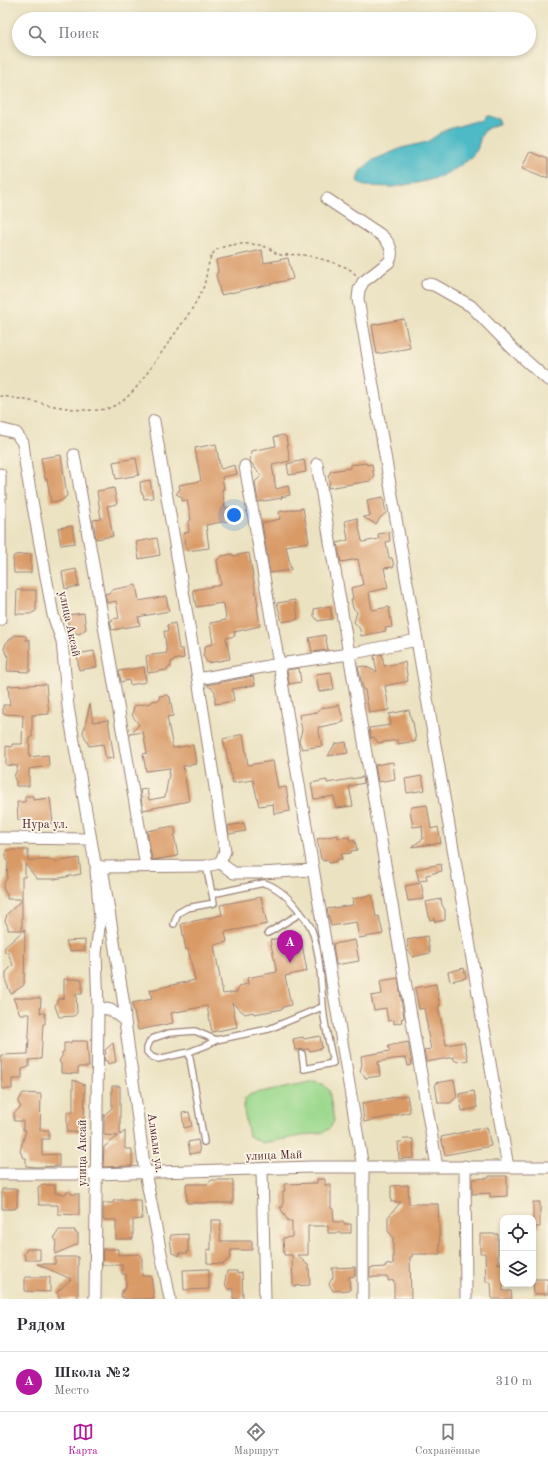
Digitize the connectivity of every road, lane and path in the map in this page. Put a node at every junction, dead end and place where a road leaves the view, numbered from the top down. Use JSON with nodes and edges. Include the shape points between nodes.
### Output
{"nodes":[{"id":1,"x":327,"y":199,"type":"dead end"},
{"id":2,"x":427,"y":284,"type":"dead end"},
{"id":3,"x":360,"y":286,"type":"junction"},
{"id":4,"x":548,"y":380,"type":"edge"},
{"id":5,"x":0,"y":396,"type":"edge"},
{"id":6,"x":154,"y":421,"type":"dead end"},
{"id":7,"x":0,"y":429,"type":"edge"},
{"id":8,"x":74,"y":455,"type":"dead end"},
{"id":9,"x":317,"y":464,"type":"dead end"},
{"id":10,"x":246,"y":466,"type":"dead end"},
{"id":11,"x":0,"y":474,"type":"edge"},
{"id":12,"x":0,"y":620,"type":"edge"},
{"id":13,"x":417,"y":640,"type":"junction"},
{"id":14,"x":349,"y":654,"type":"junction"},
{"id":15,"x":279,"y":664,"type":"junction"},
{"id":16,"x":198,"y":679,"type":"junction"},
{"id":17,"x":0,"y":838,"type":"edge"},
{"id":18,"x":90,"y":839,"type":"junction"},
{"id":19,"x":220,"y":863,"type":"junction"},
{"id":20,"x":100,"y":866,"type":"junction"},
{"id":21,"x":146,"y":866,"type":"junction"},
{"id":22,"x":206,"y":866,"type":"junction"},
{"id":23,"x":313,"y":870,"type":"junction"},
{"id":24,"x":212,"y":894,"type":"junction"},
{"id":25,"x":300,"y":913,"type":"junction"},
{"id":26,"x":174,"y":924,"type":"dead end"},
{"id":27,"x":268,"y":933,"type":"dead end"},
{"id":28,"x":98,"y":1006,"type":"junction"},
{"id":29,"x":322,"y":1007,"type":"junction"},
{"id":30,"x":125,"y":1021,"type":"junction"},
{"id":31,"x":216,"y":1040,"type":"junction"},
{"id":32,"x":190,"y":1052,"type":"junction"},
{"id":33,"x":302,"y":1054,"type":"dead end"},
{"id":34,"x":204,"y":1142,"type":"dead end"},
{"id":35,"x":437,"y":1166,"type":"junction"},
{"id":36,"x":464,"y":1166,"type":"junction"},
{"id":37,"x":508,"y":1167,"type":"junction"},
{"id":38,"x":548,"y":1167,"type":"edge"},
{"id":39,"x":363,"y":1168,"type":"junction"},
{"id":40,"x":262,"y":1170,"type":"junction"},
{"id":41,"x":145,"y":1172,"type":"junction"},
{"id":42,"x":0,"y":1174,"type":"edge"},
{"id":43,"x":96,"y":1174,"type":"junction"},
{"id":44,"x":95,"y":1299,"type":"edge"},
{"id":45,"x":170,"y":1299,"type":"edge"},
{"id":46,"x":265,"y":1299,"type":"edge"},
{"id":47,"x":363,"y":1299,"type":"edge"},
{"id":48,"x":466,"y":1299,"type":"edge"}],
"edges":[{"from":1,"to":3,"type":"street","via":[[381,235],[390,247],[392,253],[389,262]]},
{"from":2,"to":4,"type":"street","via":[[434,285],[471,306]]},
{"from":3,"to":5,"type":"path","via":[[356,275],[348,268],[304,255],[278,254],[251,244],[228,245],[217,249],[210,260],[205,283],[197,301],[135,388],[120,403],[104,409],[85,410]]},
{"from":3,"to":13,"type":"street","via":[[358,299]]},
{"from":6,"to":16,"type":"street"},
{"from":7,"to":18,"type":"street","name":"улица Аксай","via":[[16,433],[23,443],[53,615],[63,648],[68,707]]},
{"from":8,"to":21,"type":"street"},
{"from":9,"to":14,"type":"street"},
{"from":10,"to":15,"type":"street"},
{"from":11,"to":12,"type":"street"},
{"from":13,"to":14,"type":"street"},
{"from":13,"to":37,"type":"street"},
{"from":14,"to":15,"type":"street"},
{"from":14,"to":35,"type":"street"},
{"from":15,"to":16,"type":"street"},
{"from":15,"to":23,"type":"street"},
{"from":16,"to":19,"type":"street","via":[[225,852]]},
{"from":17,"to":18,"type":"street","name":"Нура ул."},
{"from":18,"to":20,"type":"street","name":"улица Аксай","via":[[95,863]]},
{"from":19,"to":22,"type":"street"},
{"from":19,"to":23,"type":"street","via":[[234,873]]},
{"from":20,"to":21,"type":"street"},
{"from":20,"to":28,"type":"street","name":"улица Аксай","via":[[100,919],[96,954]]},
{"from":20,"to":30,"type":"street","name":"Алмалы ул."},
{"from":21,"to":22,"type":"street"},
{"from":22,"to":24,"type":"lane"},
{"from":23,"to":39,"type":"street"},
{"from":24,"to":25,"type":"lane","via":[[264,883],[288,897]]},
{"from":24,"to":26,"type":"lane","via":[[214,903],[187,908],[178,913]]},
{"from":25,"to":27,"type":"lane"},
{"from":25,"to":29,"type":"lane","via":[[314,938],[323,996]]},
{"from":28,"to":30,"type":"street","via":[[111,1010]]},
{"from":28,"to":43,"type":"street","name":"улица Аксай"},
{"from":29,"to":31,"type":"lane","via":[[269,1029]]},
{"from":29,"to":33,"type":"lane","via":[[333,1063],[304,1069]]},
{"from":30,"to":41,"type":"street","name":"Алмалы ул."},
{"from":31,"to":32,"type":"lane"},
{"from":31,"to":32,"type":"lane","via":[[189,1030],[154,1038],[147,1048],[149,1055],[158,1059]]},
{"from":32,"to":34,"type":"lane"},
{"from":35,"to":36,"type":"street","name":"улица Май"},
{"from":35,"to":39,"type":"street","name":"улица Май"},
{"from":36,"to":37,"type":"street","name":"улица Май"},
{"from":36,"to":48,"type":"street"},
{"from":37,"to":38,"type":"street","name":"улица Май"},
{"from":39,"to":40,"type":"street","name":"улица Май","via":[[312,1167]]},
{"from":39,"to":47,"type":"street"},
{"from":40,"to":41,"type":"street","name":"улица Май"},
{"from":40,"to":46,"type":"street"},
{"from":41,"to":43,"type":"street","name":"улица Май"},
{"from":41,"to":45,"type":"street","name":"Алмалы ул."},
{"from":42,"to":43,"type":"street","name":"улица Май"},
{"from":43,"to":44,"type":"street","name":"улица Аксай"}]}
